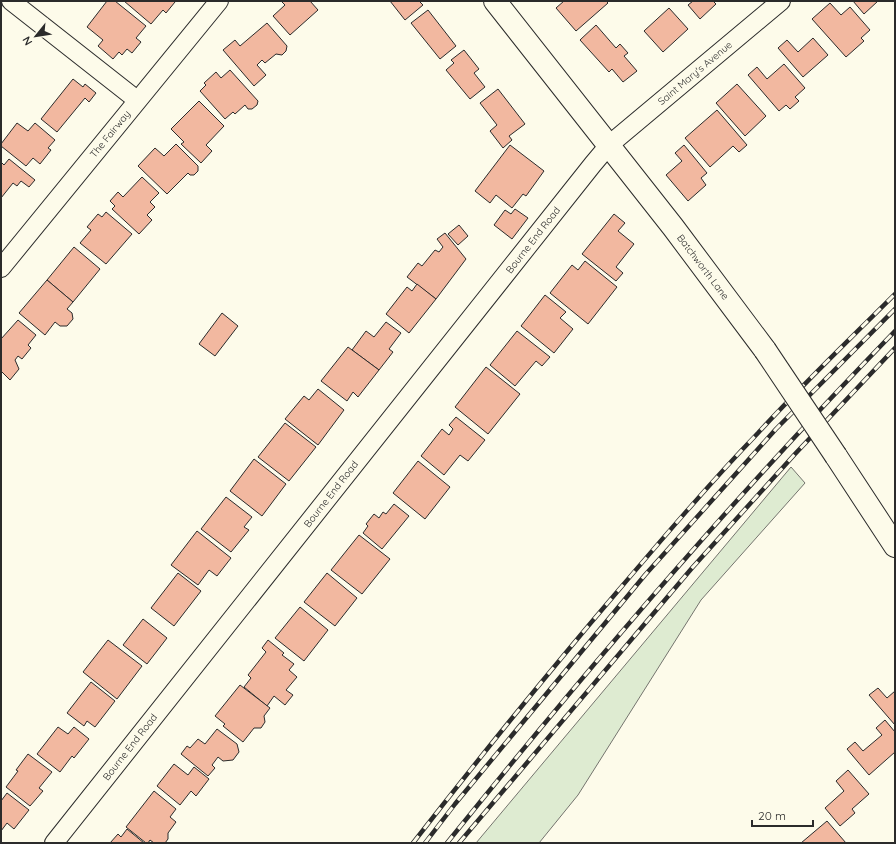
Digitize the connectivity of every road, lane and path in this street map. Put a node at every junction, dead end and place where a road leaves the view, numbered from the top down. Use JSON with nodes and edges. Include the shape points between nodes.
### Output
{"nodes":[{"id":1,"x":12,"y":1,"type":"edge"},
{"id":2,"x":219,"y":1,"type":"edge"},
{"id":3,"x":495,"y":1,"type":"edge"},
{"id":4,"x":781,"y":1,"type":"edge"},
{"id":5,"x":138,"y":100,"type":"junction"},
{"id":6,"x":610,"y":145,"type":"junction"},
{"id":7,"x":1,"y":268,"type":"edge"},
{"id":8,"x":895,"y":546,"type":"edge"},
{"id":9,"x":54,"y":843,"type":"edge"}],
"edges":[{"from":1,"to":5,"type":"street"},
{"from":2,"to":5,"type":"street","name":"The Fairway"},
{"from":3,"to":6,"type":"street","name":"Batchworth Lane"},
{"from":4,"to":6,"type":"street","name":"Saint Mary's Avenue"},
{"from":5,"to":7,"type":"street","name":"The Fairway"},
{"from":6,"to":8,"type":"street","name":"Batchworth Lane","bridge":true,"via":[[765,350]]},
{"from":6,"to":9,"type":"street","name":"Bourne End Road"}]}
